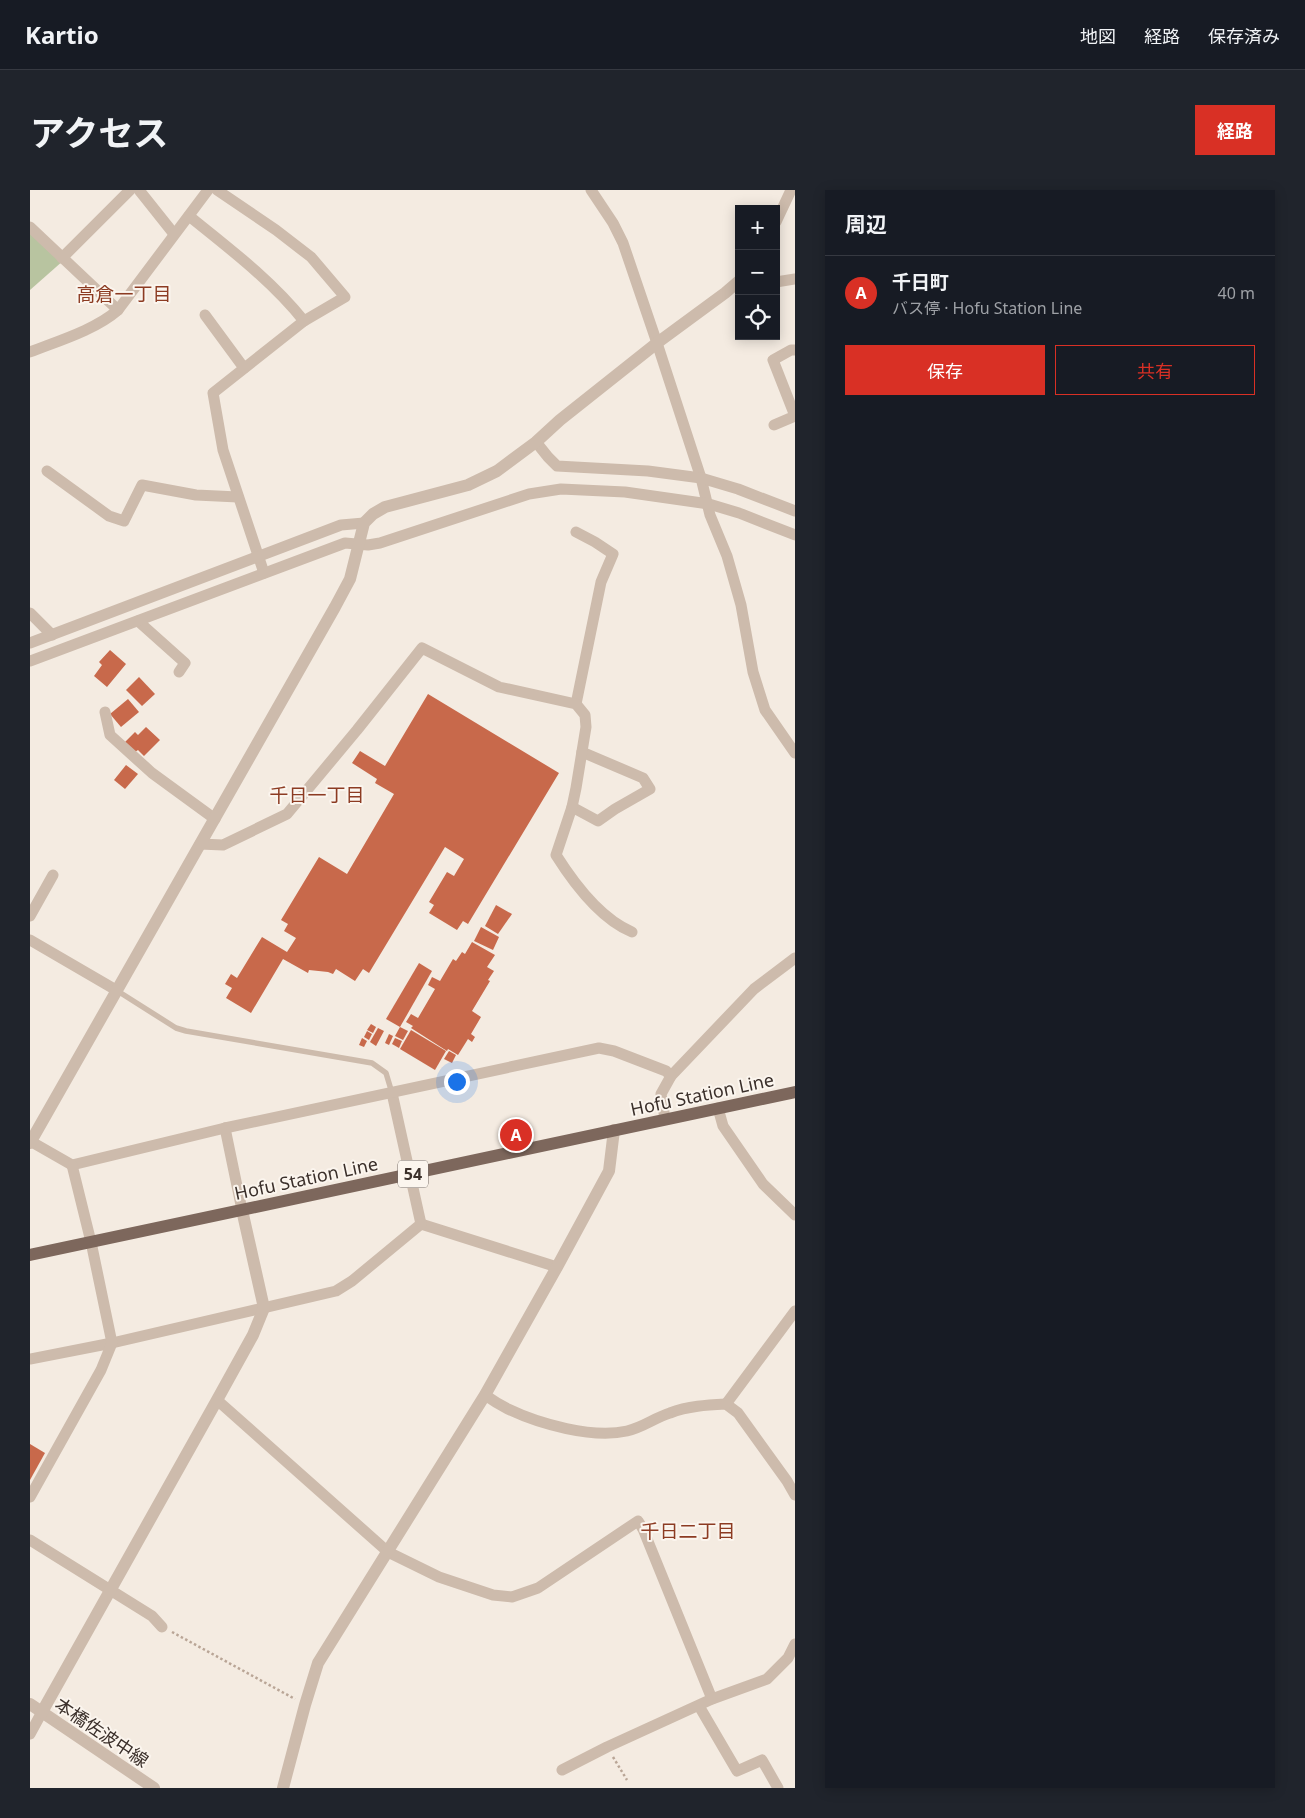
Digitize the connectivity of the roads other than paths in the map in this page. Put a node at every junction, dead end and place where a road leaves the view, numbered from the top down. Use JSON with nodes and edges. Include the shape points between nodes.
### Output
{"nodes":[{"id":1,"x":130,"y":190,"type":"edge"},
{"id":2,"x":140,"y":190,"type":"edge"},
{"id":3,"x":208,"y":190,"type":"edge"},
{"id":4,"x":217,"y":190,"type":"edge"},
{"id":5,"x":591,"y":190,"type":"edge"},
{"id":6,"x":791,"y":190,"type":"edge"},
{"id":7,"x":780,"y":213,"type":"edge"},
{"id":8,"x":189,"y":216,"type":"junction"},
{"id":9,"x":30,"y":227,"type":"edge"},
{"id":10,"x":174,"y":234,"type":"junction"},
{"id":11,"x":62,"y":258,"type":"junction"},
{"id":12,"x":795,"y":279,"type":"edge"},
{"id":13,"x":780,"y":281,"type":"edge"},
{"id":14,"x":735,"y":284,"type":"edge"},
{"id":15,"x":118,"y":310,"type":"junction"},
{"id":16,"x":205,"y":315,"type":"dead end"},
{"id":17,"x":304,"y":321,"type":"junction"},
{"id":18,"x":657,"y":343,"type":"junction"},
{"id":19,"x":795,"y":350,"type":"edge"},
{"id":20,"x":30,"y":352,"type":"edge"},
{"id":21,"x":244,"y":368,"type":"junction"},
{"id":22,"x":774,"y":425,"type":"dead end"},
{"id":23,"x":536,"y":442,"type":"junction"},
{"id":24,"x":47,"y":472,"type":"dead end"},
{"id":25,"x":701,"y":478,"type":"junction"},
{"id":26,"x":238,"y":497,"type":"junction"},
{"id":27,"x":709,"y":504,"type":"junction"},
{"id":28,"x":795,"y":511,"type":"edge"},
{"id":29,"x":364,"y":523,"type":"junction"},
{"id":30,"x":576,"y":532,"type":"dead end"},
{"id":31,"x":795,"y":535,"type":"edge"},
{"id":32,"x":358,"y":544,"type":"junction"},
{"id":33,"x":257,"y":557,"type":"junction"},
{"id":34,"x":264,"y":573,"type":"junction"},
{"id":35,"x":30,"y":613,"type":"edge"},
{"id":36,"x":138,"y":621,"type":"junction"},
{"id":37,"x":52,"y":635,"type":"junction"},
{"id":38,"x":30,"y":643,"type":"edge"},
{"id":39,"x":30,"y":661,"type":"edge"},
{"id":40,"x":179,"y":672,"type":"dead end"},
{"id":41,"x":576,"y":704,"type":"junction"},
{"id":42,"x":105,"y":712,"type":"dead end"},
{"id":43,"x":582,"y":752,"type":"junction"},
{"id":44,"x":795,"y":753,"type":"edge"},
{"id":45,"x":572,"y":807,"type":"junction"},
{"id":46,"x":214,"y":819,"type":"junction"},
{"id":47,"x":200,"y":844,"type":"junction"},
{"id":48,"x":53,"y":875,"type":"dead end"},
{"id":49,"x":30,"y":916,"type":"edge"},
{"id":50,"x":632,"y":932,"type":"dead end"},
{"id":51,"x":30,"y":940,"type":"edge"},
{"id":52,"x":795,"y":958,"type":"edge"},
{"id":53,"x":116,"y":990,"type":"junction"},
{"id":54,"x":671,"y":1076,"type":"junction"},
{"id":55,"x":795,"y":1092,"type":"edge"},
{"id":56,"x":392,"y":1093,"type":"junction"},
{"id":57,"x":718,"y":1108,"type":"junction"},
{"id":58,"x":665,"y":1119,"type":"junction"},
{"id":59,"x":225,"y":1128,"type":"junction"},
{"id":60,"x":614,"y":1130,"type":"junction"},
{"id":61,"x":30,"y":1142,"type":"edge"},
{"id":62,"x":72,"y":1164,"type":"junction"},
{"id":63,"x":410,"y":1174,"type":"junction"},
{"id":64,"x":242,"y":1210,"type":"junction"},
{"id":65,"x":795,"y":1215,"type":"edge"},
{"id":66,"x":421,"y":1224,"type":"junction"},
{"id":67,"x":91,"y":1242,"type":"junction"},
{"id":68,"x":30,"y":1254,"type":"edge"},
{"id":69,"x":557,"y":1267,"type":"junction"},
{"id":70,"x":264,"y":1308,"type":"junction"},
{"id":71,"x":795,"y":1311,"type":"edge"},
{"id":72,"x":112,"y":1343,"type":"junction"},
{"id":73,"x":30,"y":1359,"type":"edge"},
{"id":74,"x":485,"y":1395,"type":"junction"},
{"id":75,"x":217,"y":1400,"type":"junction"},
{"id":76,"x":726,"y":1404,"type":"junction"},
{"id":77,"x":795,"y":1495,"type":"edge"},
{"id":78,"x":30,"y":1498,"type":"edge"},
{"id":79,"x":30,"y":1540,"type":"edge"},
{"id":80,"x":388,"y":1552,"type":"junction"},
{"id":81,"x":110,"y":1591,"type":"junction"},
{"id":82,"x":162,"y":1627,"type":"road end"},
{"id":83,"x":795,"y":1644,"type":"edge"},
{"id":84,"x":712,"y":1699,"type":"junction"},
{"id":85,"x":30,"y":1704,"type":"edge"},
{"id":86,"x":699,"y":1706,"type":"junction"},
{"id":87,"x":42,"y":1712,"type":"junction"},
{"id":88,"x":30,"y":1734,"type":"edge"},
{"id":89,"x":562,"y":1770,"type":"dead end"},
{"id":90,"x":154,"y":1788,"type":"edge"},
{"id":91,"x":283,"y":1788,"type":"edge"},
{"id":92,"x":778,"y":1788,"type":"edge"}],
"edges":[{"from":1,"to":11,"type":"street"},
{"from":2,"to":10,"type":"street"},
{"from":3,"to":8,"type":"street"},
{"from":4,"to":17,"type":"street","via":[[311,257],[345,297]]},
{"from":5,"to":18,"type":"street","via":[[623,243]]},
{"from":6,"to":7,"type":"street"},
{"from":8,"to":10,"type":"street"},
{"from":8,"to":17,"type":"street","via":[[257,271]]},
{"from":9,"to":11,"type":"street"},
{"from":10,"to":15,"type":"street"},
{"from":11,"to":15,"type":"street"},
{"from":12,"to":13,"type":"street"},
{"from":14,"to":18,"type":"street"},
{"from":15,"to":20,"type":"street","via":[[72,336]]},
{"from":16,"to":21,"type":"street"},
{"from":17,"to":21,"type":"street"},
{"from":18,"to":23,"type":"street"},
{"from":18,"to":25,"type":"street"},
{"from":19,"to":22,"type":"street","via":[[773,360],[795,416]]},
{"from":21,"to":26,"type":"street","via":[[213,393],[223,450]]},
{"from":23,"to":25,"type":"street","via":[[557,466],[648,471]]},
{"from":23,"to":29,"type":"street","via":[[490,475],[468,485],[384,507]]},
{"from":24,"to":26,"type":"street","via":[[109,516],[124,521],[142,486],[196,495]]},
{"from":25,"to":27,"type":"street"},
{"from":25,"to":28,"type":"street"},
{"from":26,"to":33,"type":"street"},
{"from":27,"to":31,"type":"street"},
{"from":27,"to":32,"type":"street","via":[[624,492],[561,489],[529,494],[380,544]]},
{"from":27,"to":44,"type":"street","via":[[741,604],[753,672],[765,710]]},
{"from":29,"to":32,"type":"street"},
{"from":29,"to":33,"type":"street","via":[[341,525]]},
{"from":30,"to":41,"type":"street","via":[[612,554],[600,582]]},
{"from":32,"to":34,"type":"street","via":[[345,543]]},
{"from":32,"to":46,"type":"street","via":[[350,579]]},
{"from":33,"to":34,"type":"street"},
{"from":33,"to":37,"type":"street"},
{"from":34,"to":36,"type":"street"},
{"from":35,"to":37,"type":"street"},
{"from":36,"to":39,"type":"street"},
{"from":36,"to":40,"type":"street","via":[[185,663]]},
{"from":37,"to":38,"type":"street"},
{"from":41,"to":43,"type":"street","via":[[585,715]]},
{"from":41,"to":47,"type":"street","via":[[499,686],[422,648],[287,814],[223,846]]},
{"from":42,"to":46,"type":"street","via":[[110,734],[152,773]]},
{"from":43,"to":45,"type":"street"},
{"from":43,"to":45,"type":"street","via":[[643,778],[650,789],[598,821]]},
{"from":45,"to":50,"type":"street","via":[[556,855],[568,874],[598,907],[618,926]]},
{"from":46,"to":47,"type":"street"},
{"from":47,"to":53,"type":"street"},
{"from":48,"to":49,"type":"street"},
{"from":51,"to":53,"type":"street"},
{"from":52,"to":54,"type":"street","via":[[754,989]]},
{"from":53,"to":56,"type":"lane","via":[[176,1028],[372,1063],[386,1074]]},
{"from":53,"to":61,"type":"street"},
{"from":54,"to":56,"type":"street","via":[[666,1071],[599,1048]]},
{"from":54,"to":58,"type":"street","via":[[661,1094]]},
{"from":55,"to":57,"type":"main road","name":"Hofu Station Line","number":"54"},
{"from":56,"to":59,"type":"street"},
{"from":56,"to":63,"type":"street"},
{"from":57,"to":58,"type":"main road","name":"Hofu Station Line","number":"54"},
{"from":57,"to":65,"type":"street","via":[[723,1126],[763,1184]]},
{"from":58,"to":60,"type":"main road","name":"Hofu Station Line","number":"54"},
{"from":59,"to":62,"type":"street"},
{"from":59,"to":64,"type":"street"},
{"from":60,"to":63,"type":"main road","name":"Hofu Station Line","number":"54"},
{"from":60,"to":69,"type":"street","via":[[609,1171]]},
{"from":61,"to":62,"type":"street"},
{"from":62,"to":67,"type":"street"},
{"from":63,"to":64,"type":"main road","name":"Hofu Station Line","number":"54"},
{"from":63,"to":66,"type":"street"},
{"from":64,"to":67,"type":"main road","name":"Hofu Station Line","number":"54"},
{"from":64,"to":70,"type":"street"},
{"from":66,"to":69,"type":"street"},
{"from":66,"to":70,"type":"street","via":[[336,1291]]},
{"from":67,"to":68,"type":"main road","name":"Hofu Station Line","number":"54"},
{"from":67,"to":72,"type":"street"},
{"from":69,"to":74,"type":"street"},
{"from":70,"to":72,"type":"street"},
{"from":70,"to":75,"type":"street"},
{"from":71,"to":76,"type":"street"},
{"from":72,"to":73,"type":"street"},
{"from":72,"to":78,"type":"street","via":[[101,1370]]},
{"from":74,"to":76,"type":"street","via":[[532,1419],[609,1434],[646,1425],[669,1413],[695,1406]]},
{"from":74,"to":80,"type":"street"},
{"from":75,"to":80,"type":"street"},
{"from":75,"to":81,"type":"street"},
{"from":76,"to":77,"type":"street","via":[[738,1413]]},
{"from":79,"to":81,"type":"street"},
{"from":80,"to":84,"type":"street","via":[[439,1577],[512,1598],[538,1588],[638,1522]]},
{"from":80,"to":91,"type":"street","via":[[318,1663]]},
{"from":81,"to":82,"type":"street","via":[[152,1616]]},
{"from":81,"to":87,"type":"street"},
{"from":83,"to":84,"type":"street","via":[[788,1658],[767,1679]]},
{"from":84,"to":86,"type":"street"},
{"from":85,"to":87,"type":"street","name":"本橋佐波中線"},
{"from":86,"to":89,"type":"street"},
{"from":86,"to":92,"type":"street","via":[[737,1771],[762,1760]]},
{"from":87,"to":88,"type":"street"},
{"from":87,"to":90,"type":"street","name":"本橋佐波中線"}]}
